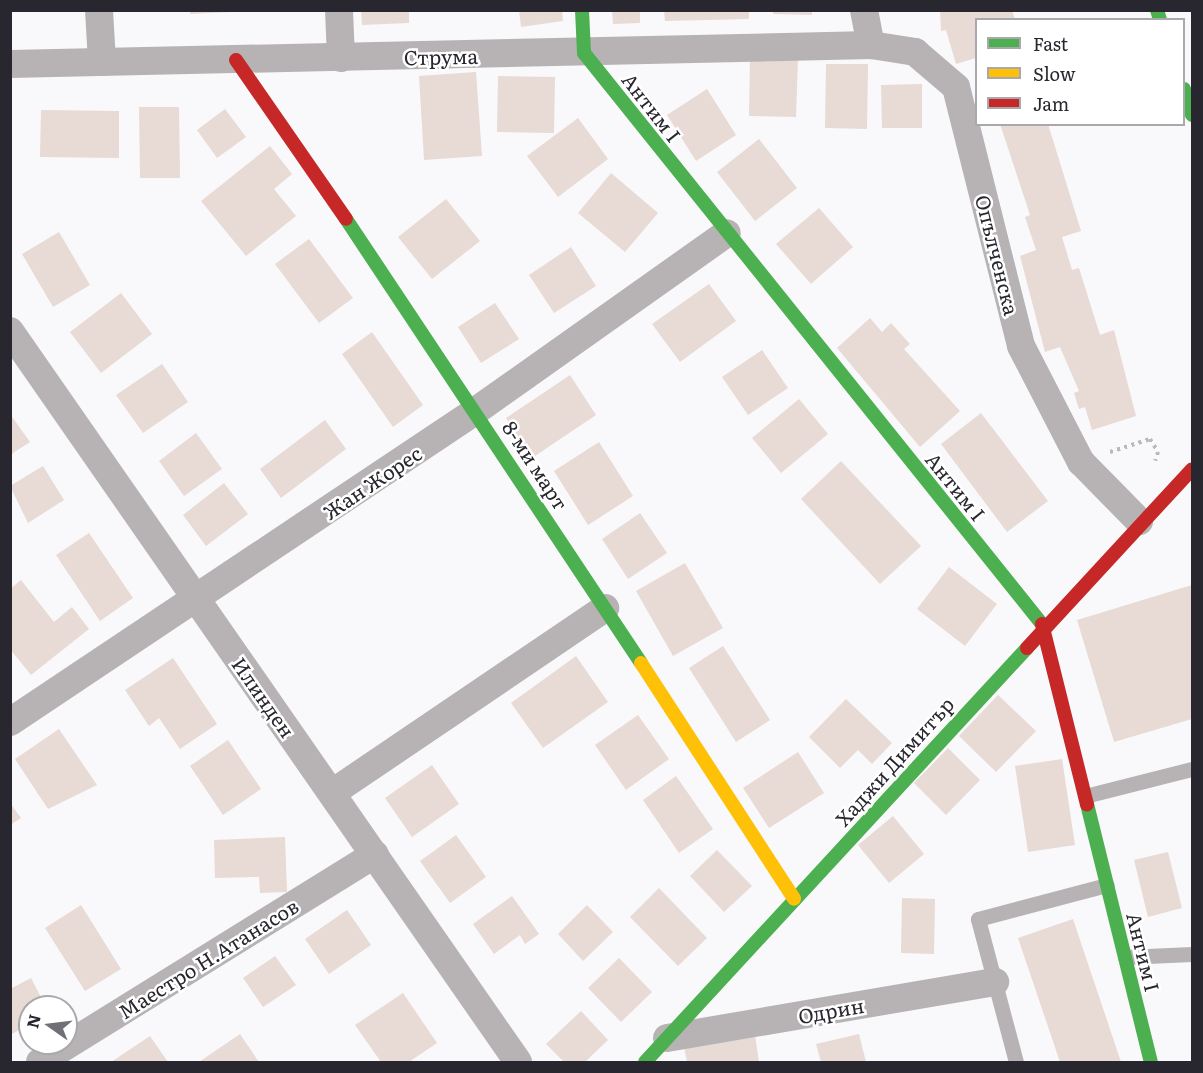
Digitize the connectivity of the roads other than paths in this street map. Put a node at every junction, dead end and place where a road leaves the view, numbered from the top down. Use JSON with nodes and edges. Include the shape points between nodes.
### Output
{"nodes":[{"id":1,"x":99,"y":10,"type":"edge"},
{"id":2,"x":339,"y":10,"type":"edge"},
{"id":3,"x":582,"y":10,"type":"edge"},
{"id":4,"x":864,"y":10,"type":"edge"},
{"id":5,"x":871,"y":45,"type":"junction"},
{"id":6,"x":584,"y":53,"type":"junction"},
{"id":7,"x":341,"y":58,"type":"junction"},
{"id":8,"x":236,"y":60,"type":"junction"},
{"id":9,"x":102,"y":62,"type":"junction"},
{"id":10,"x":10,"y":64,"type":"edge"},
{"id":11,"x":1185,"y":92,"type":"edge"},
{"id":12,"x":1192,"y":115,"type":"edge"},
{"id":13,"x":727,"y":233,"type":"junction"},
{"id":14,"x":16,"y":349,"type":"edge"},
{"id":15,"x":477,"y":410,"type":"junction"},
{"id":16,"x":1192,"y":451,"type":"edge"},
{"id":17,"x":1192,"y":469,"type":"edge"},
{"id":18,"x":1171,"y":486,"type":"junction"},
{"id":19,"x":1139,"y":521,"type":"junction"},
{"id":20,"x":196,"y":600,"type":"junction"},
{"id":21,"x":605,"y":608,"type":"junction"},
{"id":22,"x":1044,"y":626,"type":"junction"},
{"id":23,"x":10,"y":722,"type":"edge"},
{"id":24,"x":1192,"y":769,"type":"edge"},
{"id":25,"x":332,"y":793,"type":"junction"},
{"id":26,"x":1085,"y":796,"type":"junction"},
{"id":27,"x":375,"y":854,"type":"junction"},
{"id":28,"x":1107,"y":885,"type":"junction"},
{"id":29,"x":794,"y":899,"type":"junction"},
{"id":30,"x":1192,"y":954,"type":"edge"},
{"id":31,"x":1125,"y":957,"type":"junction"},
{"id":32,"x":995,"y":982,"type":"junction"},
{"id":33,"x":667,"y":1038,"type":"junction"},
{"id":34,"x":40,"y":1062,"type":"edge"},
{"id":35,"x":518,"y":1062,"type":"edge"},
{"id":36,"x":645,"y":1062,"type":"edge"},
{"id":37,"x":1016,"y":1062,"type":"edge"},
{"id":38,"x":1151,"y":1062,"type":"edge"}],
"edges":[{"from":1,"to":9,"type":"street"},
{"from":2,"to":7,"type":"street"},
{"from":3,"to":6,"type":"street"},
{"from":4,"to":5,"type":"street"},
{"from":5,"to":6,"type":"street","name":"Струма"},
{"from":5,"to":19,"type":"street","name":"Опълченска","via":[[915,52],[956,87],[1021,346],[1081,462]]},
{"from":6,"to":7,"type":"street","name":"Струма"},
{"from":6,"to":13,"type":"street","name":"Антим I"},
{"from":7,"to":8,"type":"street","name":"Струма"},
{"from":8,"to":9,"type":"street","name":"Струма"},
{"from":8,"to":15,"type":"street","name":"8-ми март"},
{"from":9,"to":10,"type":"street","name":"Струма"},
{"from":11,"to":12,"type":"street"},
{"from":13,"to":15,"type":"street","name":"Жан Жорес"},
{"from":13,"to":22,"type":"street","name":"Антим I"},
{"from":14,"to":20,"type":"street","name":"Илинден"},
{"from":15,"to":20,"type":"street","name":"Жан Жорес"},
{"from":15,"to":21,"type":"street","name":"8-ми март"},
{"from":16,"to":18,"type":"street"},
{"from":17,"to":18,"type":"street"},
{"from":18,"to":19,"type":"street","name":"Хаджи Димитър"},
{"from":19,"to":22,"type":"street","name":"Хаджи Димитър"},
{"from":20,"to":23,"type":"street","name":"Жан Жорес"},
{"from":20,"to":25,"type":"street","name":"Илинден"},
{"from":21,"to":25,"type":"street"},
{"from":21,"to":29,"type":"street","name":"8-ми март"},
{"from":22,"to":26,"type":"street","name":"Антим I"},
{"from":22,"to":29,"type":"street","name":"Хаджи Димитър"},
{"from":24,"to":26,"type":"lane"},
{"from":25,"to":27,"type":"street","name":"Илинден"},
{"from":26,"to":28,"type":"street","name":"Антим I"},
{"from":27,"to":34,"type":"street","name":"Маестро Н.Атанасов"},
{"from":27,"to":35,"type":"street","name":"Илинден"},
{"from":28,"to":31,"type":"street","name":"Антим I"},
{"from":28,"to":32,"type":"lane","via":[[978,919]]},
{"from":29,"to":33,"type":"street","name":"Хаджи Димитър"},
{"from":30,"to":31,"type":"lane"},
{"from":31,"to":38,"type":"street","name":"Антим I"},
{"from":32,"to":33,"type":"street","name":"Одрин"},
{"from":32,"to":37,"type":"lane"},
{"from":33,"to":36,"type":"street","name":"Хаджи Димитър"}]}
